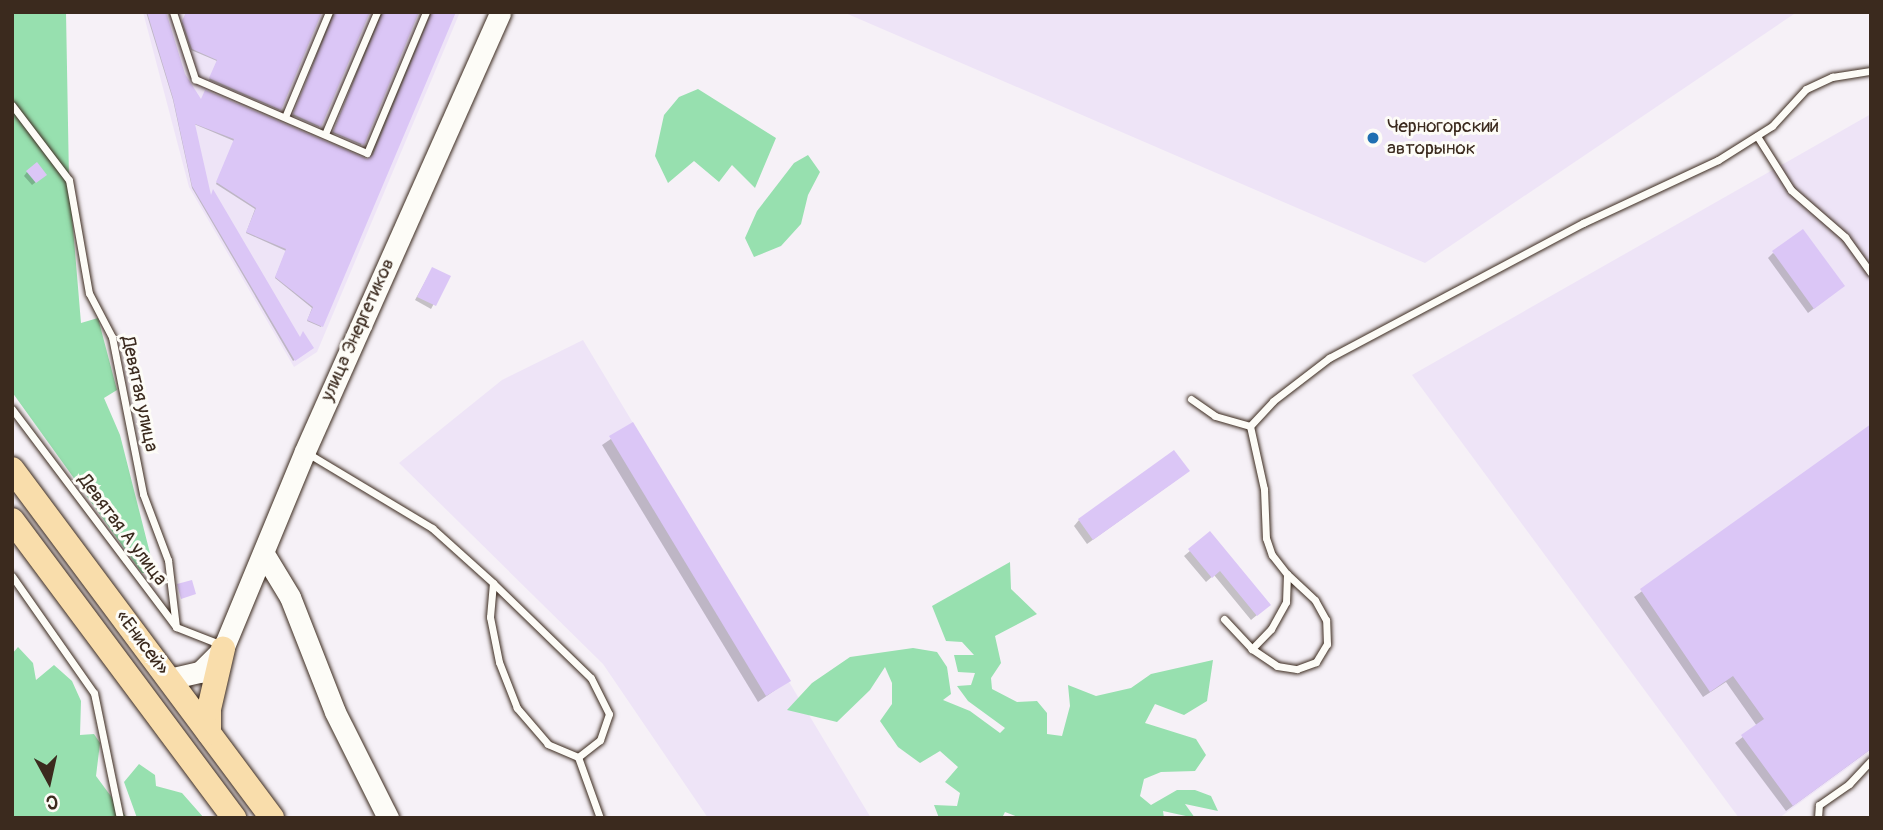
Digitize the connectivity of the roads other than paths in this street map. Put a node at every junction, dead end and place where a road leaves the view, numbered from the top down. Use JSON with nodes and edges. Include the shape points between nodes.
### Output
{"nodes":[{"id":1,"x":173,"y":12,"type":"edge"},
{"id":2,"x":329,"y":12,"type":"edge"},
{"id":3,"x":377,"y":12,"type":"edge"},
{"id":4,"x":426,"y":12,"type":"edge"},
{"id":5,"x":500,"y":12,"type":"edge"},
{"id":6,"x":1871,"y":71,"type":"edge"},
{"id":7,"x":12,"y":104,"type":"edge"},
{"id":8,"x":285,"y":117,"type":"junction"},
{"id":9,"x":325,"y":135,"type":"junction"},
{"id":10,"x":1757,"y":136,"type":"junction"},
{"id":11,"x":1871,"y":272,"type":"edge"},
{"id":12,"x":1191,"y":399,"type":"dead end"},
{"id":13,"x":12,"y":409,"type":"edge"},
{"id":14,"x":1250,"y":426,"type":"junction"},
{"id":15,"x":305,"y":452,"type":"junction"},
{"id":16,"x":12,"y":469,"type":"edge"},
{"id":17,"x":12,"y":520,"type":"edge"},
{"id":18,"x":264,"y":554,"type":"junction"},
{"id":19,"x":1287,"y":575,"type":"junction"},
{"id":20,"x":12,"y":576,"type":"edge"},
{"id":21,"x":493,"y":583,"type":"junction"},
{"id":22,"x":1224,"y":619,"type":"dead end"},
{"id":23,"x":176,"y":627,"type":"junction"},
{"id":24,"x":224,"y":648,"type":"junction"},
{"id":25,"x":1252,"y":649,"type":"junction"},
{"id":26,"x":169,"y":679,"type":"junction"},
{"id":27,"x":209,"y":733,"type":"junction"},
{"id":28,"x":578,"y":757,"type":"junction"},
{"id":29,"x":1871,"y":760,"type":"edge"},
{"id":30,"x":120,"y":818,"type":"edge"},
{"id":31,"x":234,"y":818,"type":"edge"},
{"id":32,"x":272,"y":818,"type":"edge"},
{"id":33,"x":388,"y":818,"type":"edge"},
{"id":34,"x":600,"y":818,"type":"edge"},
{"id":35,"x":1818,"y":818,"type":"edge"}],
"edges":[{"from":1,"to":8,"type":"lane","via":[[195,79]]},
{"from":2,"to":8,"type":"lane"},
{"from":3,"to":9,"type":"lane"},
{"from":4,"to":9,"type":"lane","via":[[367,153]]},
{"from":5,"to":15,"type":"main road","name":"улица Энергетиков"},
{"from":6,"to":10,"type":"lane","via":[[1832,77],[1806,89]]},
{"from":7,"to":23,"type":"lane","name":"Девятая улица","via":[[69,180],[89,293],[112,337],[143,494],[168,560]]},
{"from":8,"to":9,"type":"lane"},
{"from":10,"to":11,"type":"lane","via":[[1791,190],[1845,237]]},
{"from":10,"to":14,"type":"lane","via":[[1676,182],[1583,223],[1329,358],[1273,401]]},
{"from":12,"to":14,"type":"lane","via":[[1215,416]]},
{"from":13,"to":23,"type":"lane","name":"Девятая А улица"},
{"from":14,"to":19,"type":"lane","via":[[1264,489],[1266,538]]},
{"from":15,"to":18,"type":"main road","name":"улица Энергетиков"},
{"from":15,"to":21,"type":"lane","via":[[432,528]]},
{"from":16,"to":26,"type":"highway","name":"«Енисей»"},
{"from":17,"to":31,"type":"highway","name":"«Енисей»"},
{"from":18,"to":24,"type":"main road","name":"улица Энергетиков"},
{"from":18,"to":33,"type":"main road","via":[[290,597],[335,712]]},
{"from":19,"to":25,"type":"lane","via":[[1286,602],[1271,629]]},
{"from":19,"to":25,"type":"lane","via":[[1315,600],[1326,620],[1327,644],[1316,662],[1297,669],[1278,666]]},
{"from":20,"to":30,"type":"lane","via":[[94,693]]},
{"from":21,"to":28,"type":"lane","via":[[490,617],[499,662],[517,708],[548,744]]},
{"from":21,"to":28,"type":"lane","via":[[591,678],[609,714],[600,740]]},
{"from":22,"to":25,"type":"lane"},
{"from":23,"to":24,"type":"lane"},
{"from":24,"to":26,"type":"main road","via":[[200,672]]},
{"from":24,"to":27,"type":"highway","via":[[209,709]]},
{"from":26,"to":27,"type":"highway","name":"«Енисей»"},
{"from":27,"to":32,"type":"highway","name":"«Енисей»"},
{"from":28,"to":34,"type":"lane"},
{"from":29,"to":35,"type":"lane","via":[[1849,785],[1819,805]]}]}
